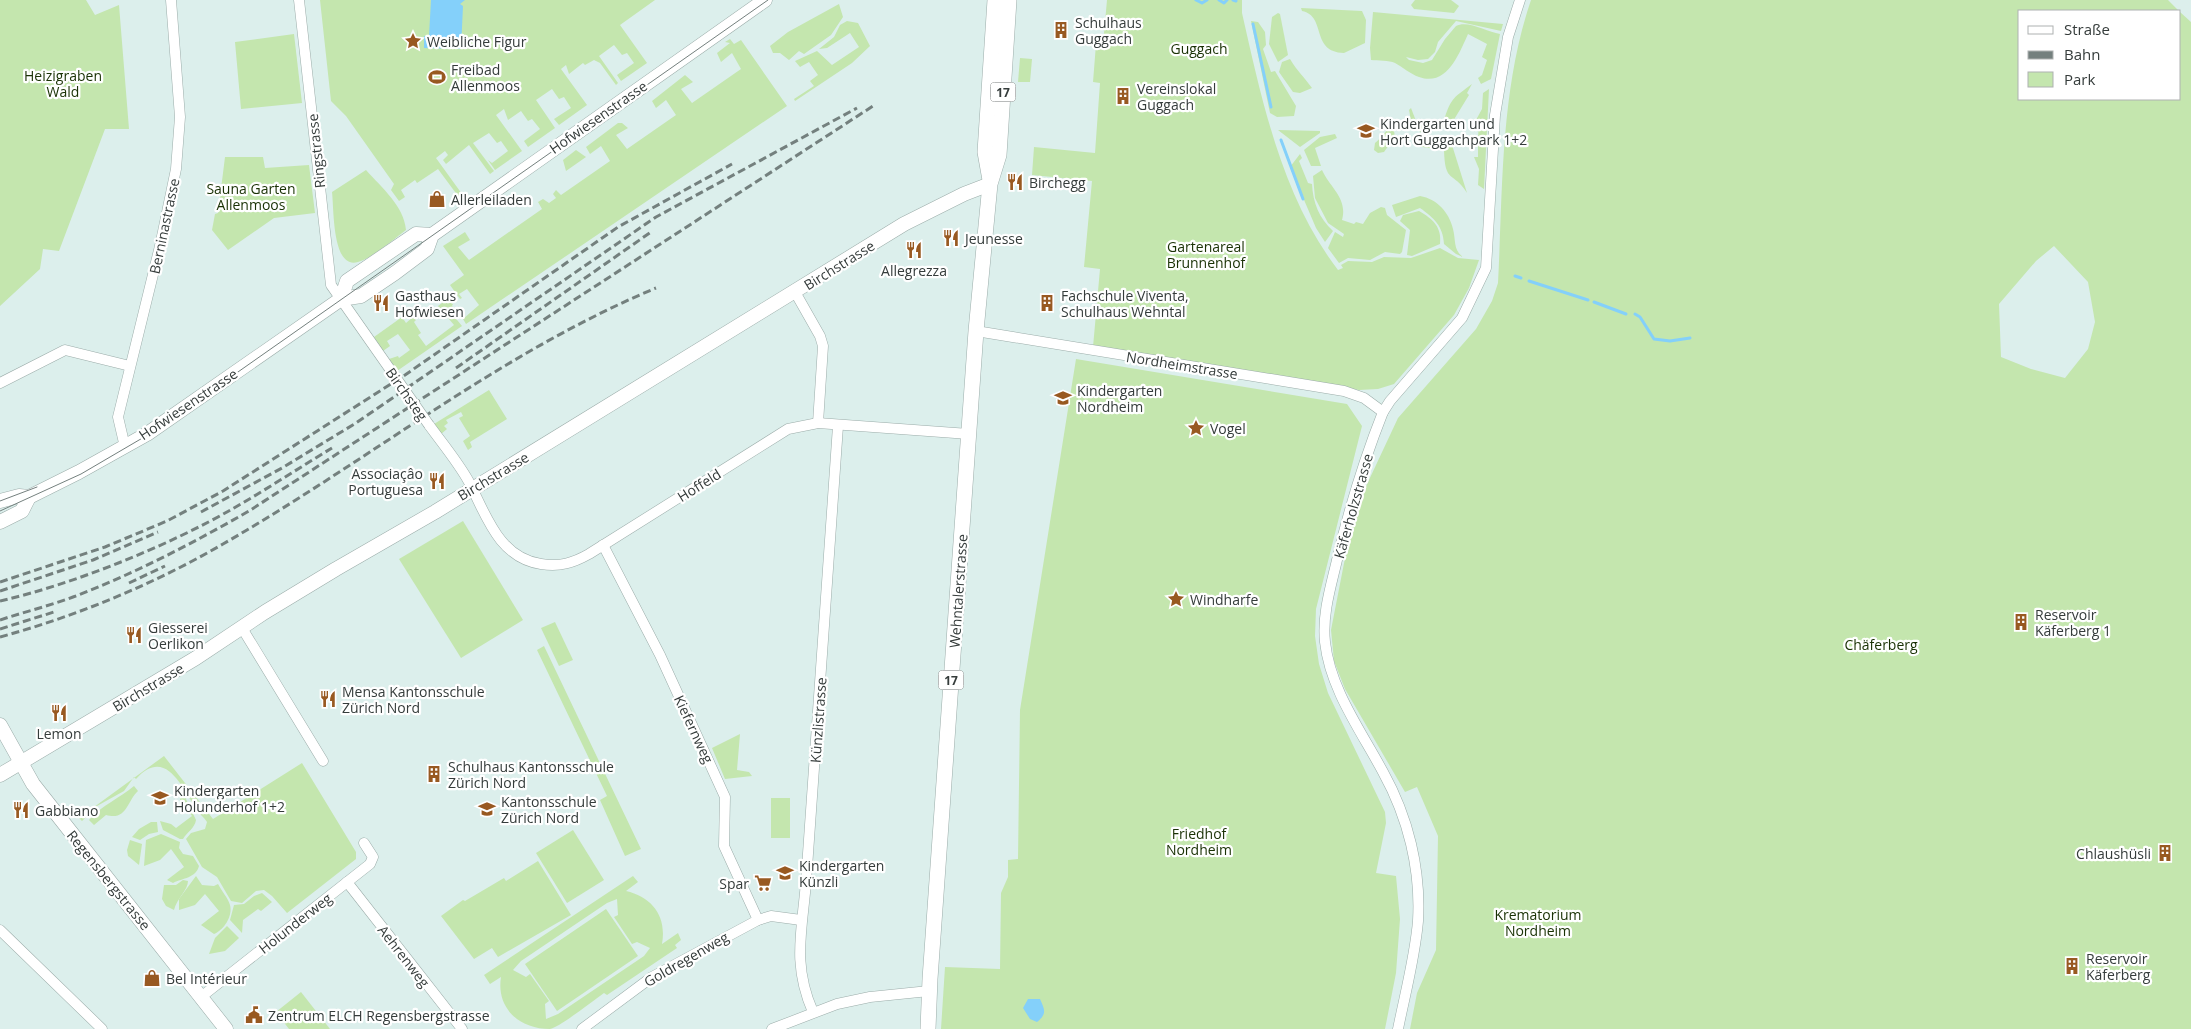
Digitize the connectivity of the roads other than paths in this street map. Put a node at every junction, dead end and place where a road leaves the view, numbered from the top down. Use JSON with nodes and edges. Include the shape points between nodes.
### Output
{"nodes":[{"id":1,"x":171,"y":0,"type":"edge"},
{"id":2,"x":300,"y":0,"type":"edge"},
{"id":3,"x":765,"y":0,"type":"edge"},
{"id":4,"x":995,"y":0,"type":"edge"},
{"id":5,"x":1009,"y":0,"type":"edge"},
{"id":6,"x":1520,"y":0,"type":"edge"},
{"id":7,"x":990,"y":184,"type":"junction"},
{"id":8,"x":432,"y":235,"type":"junction"},
{"id":9,"x":795,"y":292,"type":"junction"},
{"id":10,"x":341,"y":299,"type":"junction"},
{"id":11,"x":976,"y":331,"type":"junction"},
{"id":12,"x":130,"y":366,"type":"junction"},
{"id":13,"x":0,"y":383,"type":"edge"},
{"id":14,"x":1383,"y":412,"type":"junction"},
{"id":15,"x":818,"y":423,"type":"junction"},
{"id":16,"x":838,"y":426,"type":"junction"},
{"id":17,"x":969,"y":434,"type":"junction"},
{"id":18,"x":125,"y":447,"type":"junction"},
{"id":19,"x":472,"y":489,"type":"junction"},
{"id":20,"x":28,"y":497,"type":"junction"},
{"id":21,"x":0,"y":501,"type":"edge"},
{"id":22,"x":0,"y":522,"type":"edge"},
{"id":23,"x":603,"y":545,"type":"junction"},
{"id":24,"x":242,"y":628,"type":"junction"},
{"id":25,"x":0,"y":725,"type":"edge"},
{"id":26,"x":323,"y":761,"type":"dead end"},
{"id":27,"x":21,"y":764,"type":"junction"},
{"id":28,"x":0,"y":775,"type":"edge"},
{"id":29,"x":364,"y":843,"type":"dead end"},
{"id":30,"x":347,"y":882,"type":"junction"},
{"id":31,"x":758,"y":920,"type":"junction"},
{"id":32,"x":801,"y":920,"type":"junction"},
{"id":33,"x":0,"y":930,"type":"edge"},
{"id":34,"x":929,"y":991,"type":"junction"},
{"id":35,"x":201,"y":997,"type":"junction"},
{"id":36,"x":813,"y":1012,"type":"junction"},
{"id":37,"x":792,"y":1025,"type":"edge"},
{"id":38,"x":102,"y":1029,"type":"edge"},
{"id":39,"x":226,"y":1029,"type":"edge"},
{"id":40,"x":462,"y":1029,"type":"edge"},
{"id":41,"x":582,"y":1029,"type":"edge"},
{"id":42,"x":772,"y":1029,"type":"edge"},
{"id":43,"x":928,"y":1029,"type":"edge"},
{"id":44,"x":1398,"y":1029,"type":"edge"}],
"edges":[{"from":1,"to":12,"type":"street","name":"Berninastrasse","via":[[180,117],[176,169]]},
{"from":2,"to":10,"type":"street","name":"Ringstrasse","via":[[331,286]]},
{"from":3,"to":8,"type":"street","name":"Hofwiesenstrasse"},
{"from":4,"to":7,"type":"main road","name":"Wehntalerstrasse","via":[[985,152]]},
{"from":5,"to":7,"type":"main road","name":"Wehntalerstrasse","number":"17","via":[[999,155]]},
{"from":6,"to":14,"type":"street","name":"Käferholzstrasse","via":[[1508,37],[1497,106],[1486,268],[1452,334],[1398,391]]},
{"from":7,"to":9,"type":"street","name":"Birchstrasse","via":[[904,224]]},
{"from":7,"to":11,"type":"main road","name":"Wehntalerstrasse","number":"17"},
{"from":8,"to":10,"type":"street","name":"Hofwiesenstrasse","via":[[427,249],[395,273],[361,296]]},
{"from":8,"to":10,"type":"street","name":"Hofwiesenstrasse","via":[[416,234],[346,281]]},
{"from":9,"to":15,"type":"street","via":[[823,346]]},
{"from":9,"to":19,"type":"street","name":"Birchstrasse"},
{"from":10,"to":18,"type":"street","name":"Hofwiesenstrasse"},
{"from":10,"to":19,"type":"street","name":"Birchsteg","bridge":true},
{"from":11,"to":14,"type":"street","name":"Nordheimstrasse","via":[[1344,392],[1364,398]]},
{"from":11,"to":17,"type":"main road","name":"Wehntalerstrasse","number":"17"},
{"from":12,"to":13,"type":"street","via":[[65,350]]},
{"from":12,"to":18,"type":"street","name":"Berninastrasse","via":[[118,417]]},
{"from":14,"to":44,"type":"street","name":"Käferholzstrasse","via":[[1348,512],[1324,623],[1331,672],[1397,799],[1415,864],[1418,922]]},
{"from":15,"to":16,"type":"street","name":"Hoffeld"},
{"from":15,"to":23,"type":"street","name":"Hoffeld","via":[[788,429]]},
{"from":16,"to":17,"type":"street","name":"Hoffeld"},
{"from":16,"to":32,"type":"street","name":"Künzlistrasse"},
{"from":17,"to":34,"type":"main road","name":"Wehntalerstrasse","number":"17"},
{"from":18,"to":20,"type":"street","name":"Hofwiesenstrasse"},
{"from":19,"to":23,"type":"street","name":"Hoffeld","via":[[503,543],[523,560],[552,566],[565,565]]},
{"from":19,"to":24,"type":"street","name":"Birchstrasse"},
{"from":20,"to":21,"type":"street","name":"Hofwiesenstrasse"},
{"from":20,"to":22,"type":"street","name":"Hofwiesenstrasse","via":[[22,511]]},
{"from":23,"to":31,"type":"street","name":"Kiefernweg","via":[[660,655],[725,797],[724,846]]},
{"from":24,"to":26,"type":"street"},
{"from":24,"to":27,"type":"street","name":"Birchstrasse"},
{"from":25,"to":27,"type":"street","name":"Regensbergstrasse"},
{"from":27,"to":28,"type":"street","name":"Birchstrasse"},
{"from":27,"to":35,"type":"street","name":"Regensbergstrasse","via":[[38,791]]},
{"from":29,"to":30,"type":"street","name":"Holunderweg","via":[[373,857],[370,864]]},
{"from":30,"to":35,"type":"street","name":"Holunderweg"},
{"from":30,"to":40,"type":"street","name":"Aehrenweg"},
{"from":31,"to":32,"type":"street","name":"Goldregenweg","via":[[771,916]]},
{"from":31,"to":41,"type":"street","name":"Goldregenweg","via":[[652,976]]},
{"from":32,"to":36,"type":"street","name":"Künzlistrasse","via":[[799,966]]},
{"from":33,"to":38,"type":"street"},
{"from":34,"to":36,"type":"street","via":[[870,997]]},
{"from":34,"to":43,"type":"main road","name":"Wehntalerstrasse","number":"17"},
{"from":35,"to":39,"type":"street","name":"Regensbergstrasse"},
{"from":36,"to":37,"type":"street"},
{"from":37,"to":42,"type":"street"}]}
